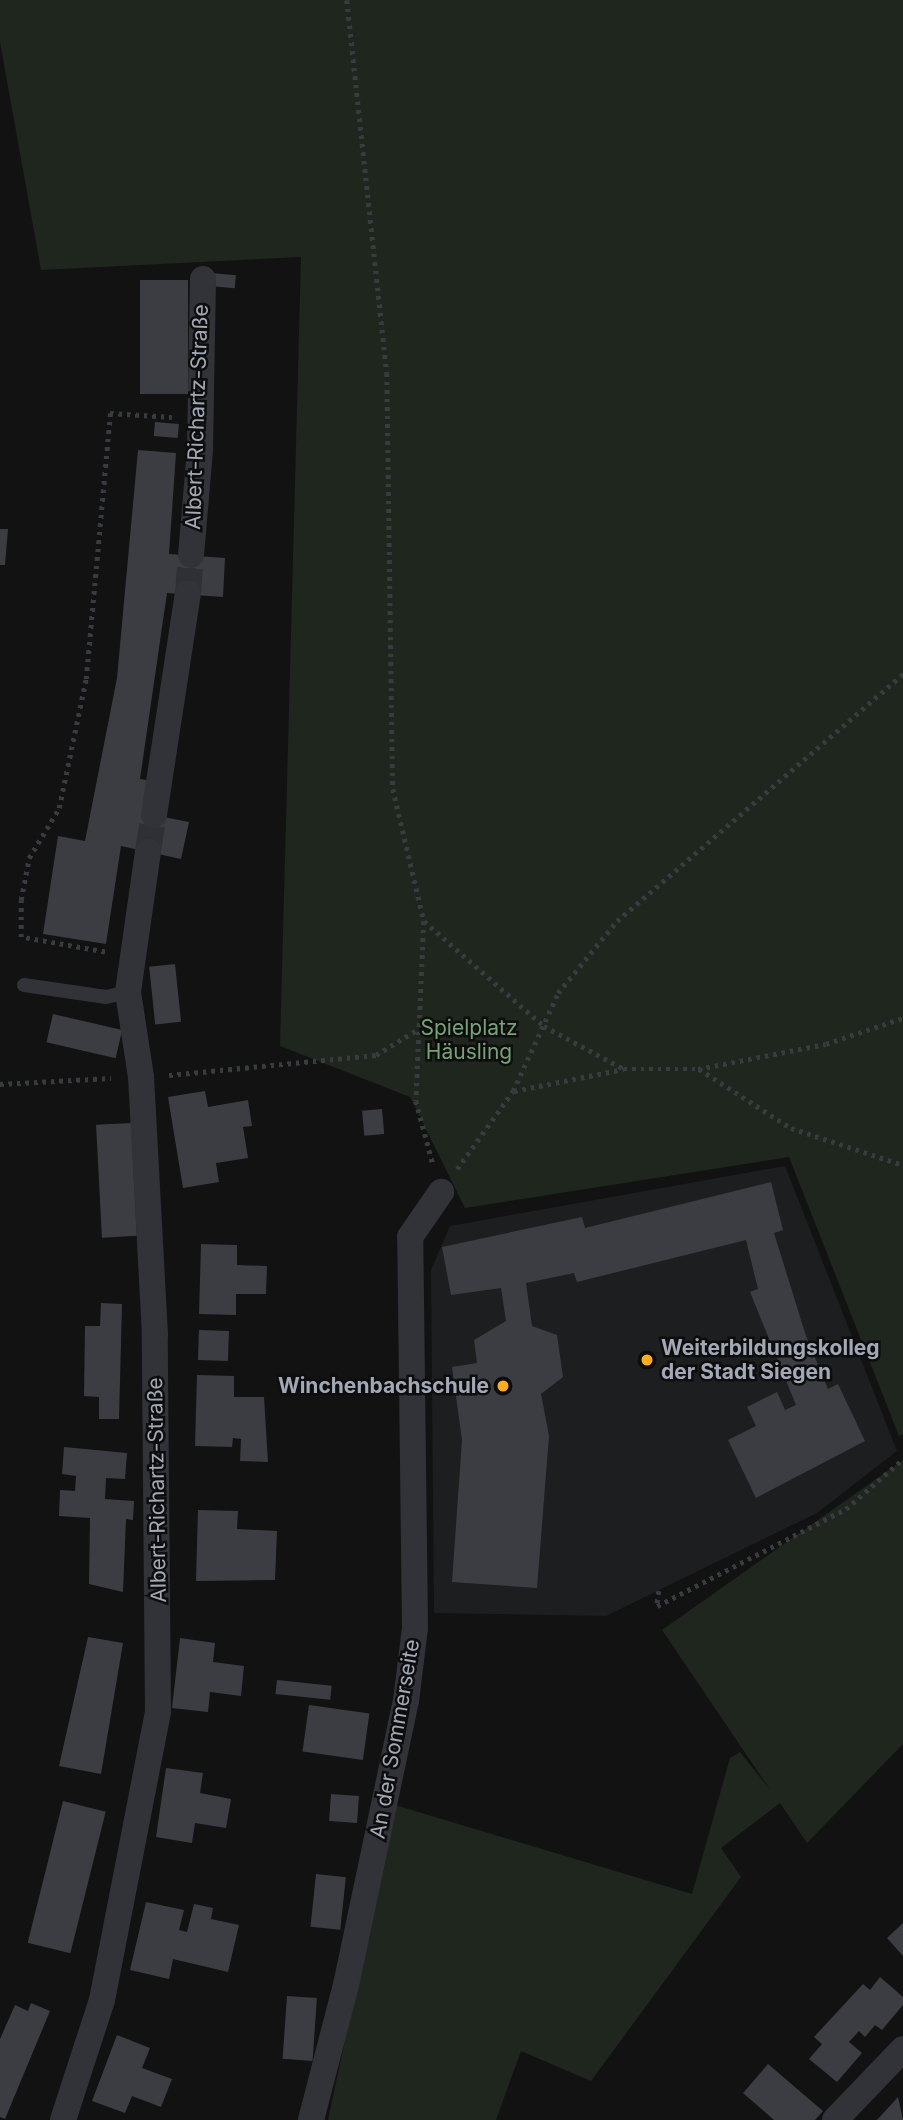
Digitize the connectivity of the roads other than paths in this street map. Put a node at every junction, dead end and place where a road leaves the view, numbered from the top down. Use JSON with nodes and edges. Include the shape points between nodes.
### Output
{"nodes":[{"id":1,"x":202,"y":279,"type":"dead end"},
{"id":2,"x":191,"y":555,"type":"tunnel mouth"},
{"id":3,"x":188,"y":594,"type":"tunnel mouth"},
{"id":4,"x":154,"y":815,"type":"tunnel mouth"},
{"id":5,"x":148,"y":852,"type":"tunnel mouth"},
{"id":6,"x":24,"y":985,"type":"dead end"},
{"id":7,"x":128,"y":992,"type":"junction"},
{"id":8,"x":441,"y":1192,"type":"road end"},
{"id":9,"x":903,"y":2049,"type":"edge"},
{"id":10,"x":63,"y":2120,"type":"edge"},
{"id":11,"x":311,"y":2120,"type":"edge"},
{"id":12,"x":835,"y":2120,"type":"edge"}],
"edges":[{"from":1,"to":2,"type":"street","name":"Albert-Richartz-Straße","via":[[201,418]]},
{"from":3,"to":4,"type":"street"},
{"from":5,"to":7,"type":"street","name":"Albert-Richartz-Straße"},
{"from":6,"to":7,"type":"lane","via":[[106,998]]},
{"from":7,"to":10,"type":"street","name":"Albert-Richartz-Straße","via":[[141,1077],[155,1335],[158,1711],[102,2000]]},
{"from":8,"to":11,"type":"street","name":"An der Sommerseite","via":[[410,1237],[415,1628],[406,1701],[346,1985]]},
{"from":9,"to":12,"type":"street"}]}
